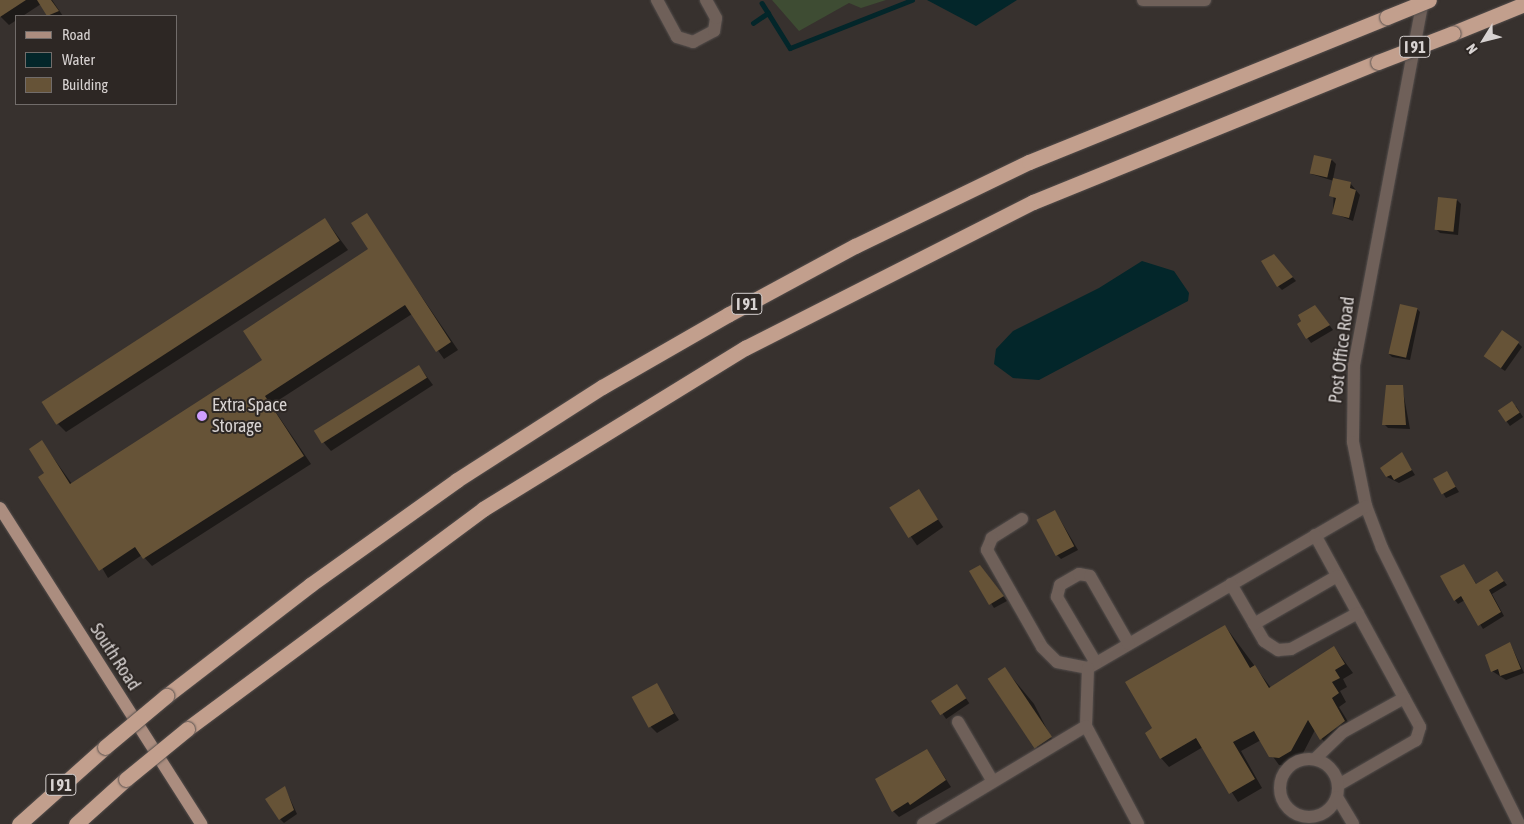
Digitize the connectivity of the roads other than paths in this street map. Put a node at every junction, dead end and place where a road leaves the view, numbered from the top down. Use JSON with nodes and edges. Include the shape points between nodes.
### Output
{"nodes":[{"id":1,"x":657,"y":0,"type":"edge"},
{"id":2,"x":706,"y":0,"type":"edge"},
{"id":3,"x":1143,"y":0,"type":"edge"},
{"id":4,"x":1205,"y":0,"type":"edge"},
{"id":5,"x":1423,"y":0,"type":"edge"},
{"id":6,"x":1429,"y":0,"type":"edge"},
{"id":7,"x":1524,"y":4,"type":"edge"},
{"id":8,"x":1366,"y":506,"type":"junction"},
{"id":9,"x":0,"y":508,"type":"edge"},
{"id":10,"x":1022,"y":518,"type":"dead end"},
{"id":11,"x":1315,"y":535,"type":"junction"},
{"id":12,"x":1337,"y":576,"type":"junction"},
{"id":13,"x":1231,"y":584,"type":"junction"},
{"id":14,"x":1358,"y":613,"type":"junction"},
{"id":15,"x":1254,"y":624,"type":"junction"},
{"id":16,"x":1129,"y":644,"type":"junction"},
{"id":17,"x":1092,"y":666,"type":"junction"},
{"id":18,"x":1404,"y":698,"type":"junction"},
{"id":19,"x":958,"y":722,"type":"dead end"},
{"id":20,"x":1086,"y":726,"type":"junction"},
{"id":21,"x":1316,"y":758,"type":"junction"},
{"id":22,"x":993,"y":782,"type":"junction"},
{"id":23,"x":1340,"y":784,"type":"junction"},
{"id":24,"x":1337,"y":797,"type":"junction"},
{"id":25,"x":1306,"y":821,"type":"edge"},
{"id":26,"x":19,"y":824,"type":"edge"},
{"id":27,"x":76,"y":824,"type":"edge"},
{"id":28,"x":201,"y":824,"type":"edge"},
{"id":29,"x":923,"y":824,"type":"edge"},
{"id":30,"x":1138,"y":824,"type":"edge"},
{"id":31,"x":1353,"y":824,"type":"edge"},
{"id":32,"x":1519,"y":824,"type":"edge"}],
"edges":[{"from":1,"to":2,"type":"street","via":[[677,37],[693,42],[714,31],[716,18]]},
{"from":3,"to":4,"type":"street"},
{"from":5,"to":8,"type":"street","name":"Post Office Road","via":[[1354,366],[1353,442]]},
{"from":6,"to":26,"type":"highway","number":"I 91","bridge":true,"via":[[1029,162],[872,238],[729,314],[594,392],[457,480],[310,584],[166,696]]},
{"from":7,"to":27,"type":"highway","number":"I 91","bridge":true,"via":[[1032,202],[746,348],[483,509],[186,729]]},
{"from":8,"to":11,"type":"street"},
{"from":8,"to":32,"type":"street","name":"Post Office Road","via":[[1385,556]]},
{"from":9,"to":28,"type":"main road","name":"South Road"},
{"from":10,"to":17,"type":"street","via":[[992,538],[988,550],[1042,647],[1057,662]]},
{"from":11,"to":12,"type":"street"},
{"from":11,"to":13,"type":"street"},
{"from":12,"to":14,"type":"street"},
{"from":12,"to":15,"type":"street"},
{"from":13,"to":15,"type":"street"},
{"from":13,"to":16,"type":"street"},
{"from":14,"to":15,"type":"street","via":[[1291,649],[1278,650],[1264,641]]},
{"from":14,"to":18,"type":"street"},
{"from":16,"to":17,"type":"street"},
{"from":16,"to":17,"type":"street","via":[[1090,576],[1079,574],[1066,581],[1057,596]]},
{"from":17,"to":20,"type":"street"},
{"from":18,"to":21,"type":"street","via":[[1343,732]]},
{"from":18,"to":23,"type":"street","via":[[1420,727],[1416,740]]},
{"from":19,"to":22,"type":"street"},
{"from":20,"to":22,"type":"street"},
{"from":20,"to":30,"type":"street"},
{"from":21,"to":23,"type":"street","via":[[1327,762]]},
{"from":21,"to":25,"type":"street","via":[[1293,766],[1278,789],[1282,804]]},
{"from":22,"to":29,"type":"street"},
{"from":23,"to":24,"type":"street"},
{"from":24,"to":25,"type":"street"},
{"from":24,"to":31,"type":"street"}]}
